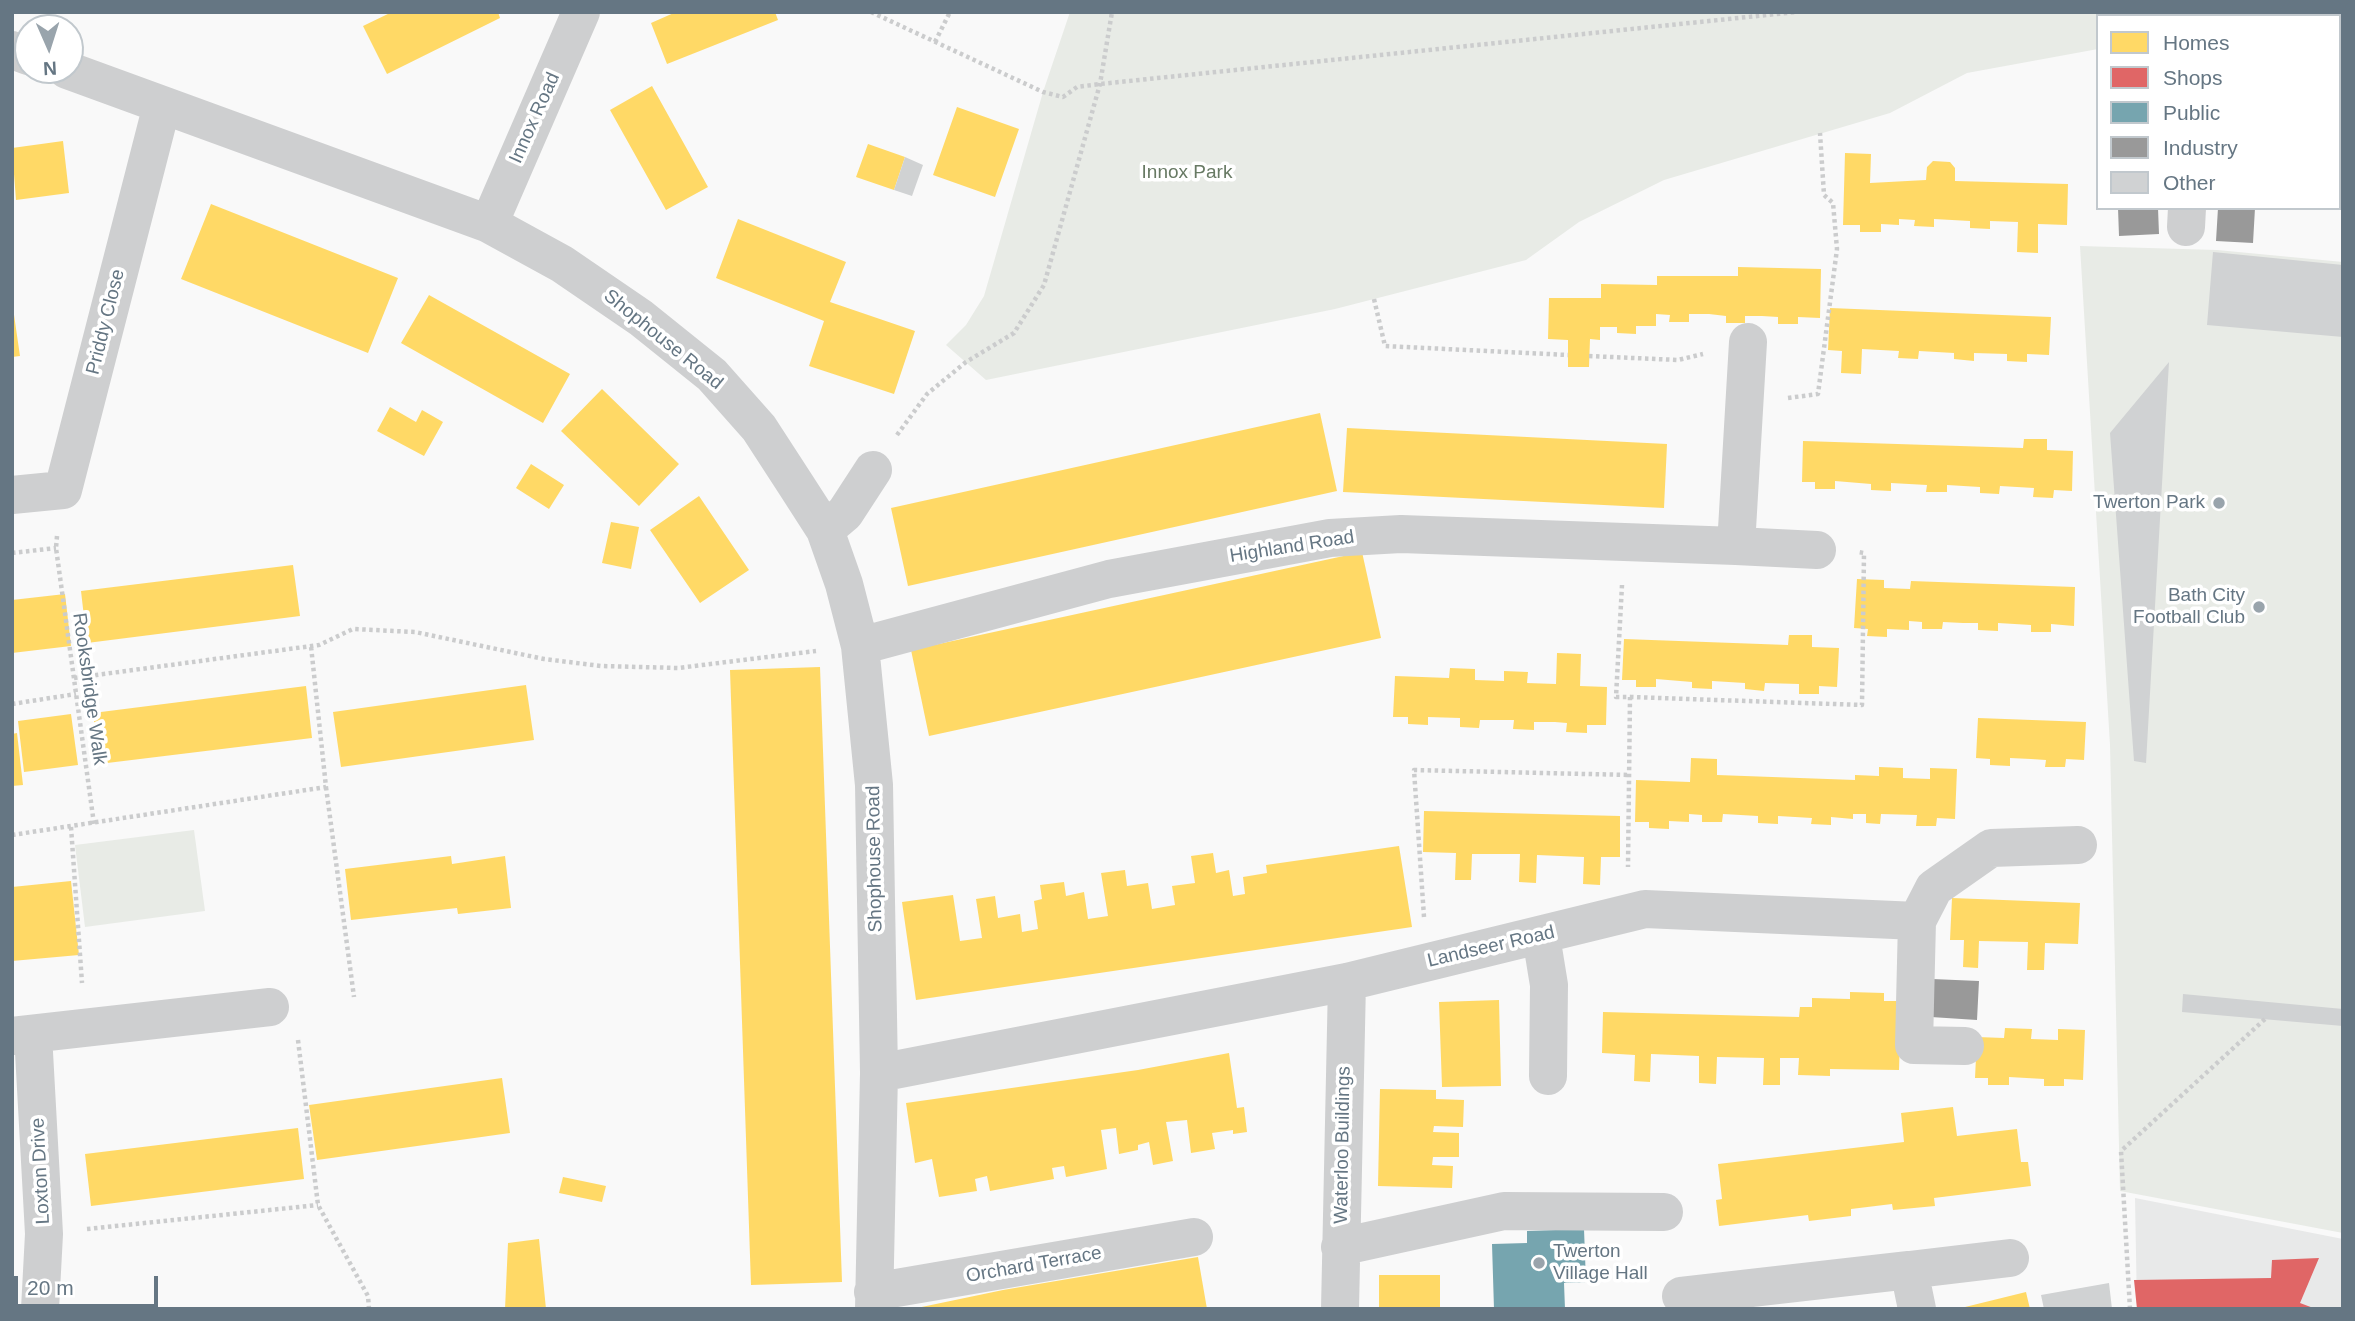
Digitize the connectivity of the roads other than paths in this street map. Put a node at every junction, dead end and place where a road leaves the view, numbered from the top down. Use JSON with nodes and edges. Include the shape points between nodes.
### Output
{"nodes":[{"id":1,"x":581,"y":12,"type":"edge"},
{"id":2,"x":84,"y":77,"type":"edge"},
{"id":3,"x":162,"y":105,"type":"junction"},
{"id":4,"x":489,"y":224,"type":"junction"},
{"id":5,"x":1748,"y":342,"type":"dead end"},
{"id":6,"x":873,"y":470,"type":"road end"},
{"id":7,"x":12,"y":495,"type":"edge"},
{"id":8,"x":825,"y":530,"type":"junction"},
{"id":9,"x":1736,"y":546,"type":"junction"},
{"id":10,"x":1816,"y":550,"type":"road end"},
{"id":11,"x":860,"y":646,"type":"junction"},
{"id":12,"x":2078,"y":845,"type":"dead end"},
{"id":13,"x":1917,"y":921,"type":"junction"},
{"id":14,"x":1541,"y":936,"type":"junction"},
{"id":15,"x":1346,"y":982,"type":"junction"},
{"id":16,"x":283,"y":1018,"type":"road end"},
{"id":17,"x":23,"y":1035,"type":"edge"},
{"id":18,"x":1965,"y":1046,"type":"dead end"},
{"id":19,"x":879,"y":1073,"type":"junction"},
{"id":20,"x":1549,"y":1076,"type":"dead end"},
{"id":21,"x":1664,"y":1212,"type":"dead end"},
{"id":22,"x":1194,"y":1237,"type":"dead end"},
{"id":23,"x":1340,"y":1247,"type":"junction"},
{"id":24,"x":2010,"y":1258,"type":"dead end"},
{"id":25,"x":1909,"y":1270,"type":"junction"},
{"id":26,"x":1681,"y":1296,"type":"dead end"},
{"id":27,"x":873,"y":1300,"type":"edge"},
{"id":28,"x":40,"y":1309,"type":"edge"},
{"id":29,"x":1340,"y":1309,"type":"edge"},
{"id":30,"x":1917,"y":1309,"type":"edge"}],
"edges":[{"from":1,"to":4,"type":"street","name":"Innox Road"},
{"from":2,"to":3,"type":"street","name":"Shophouse Road"},
{"from":3,"to":4,"type":"street","name":"Shophouse Road"},
{"from":3,"to":7,"type":"street","name":"Priddy Close","via":[[64,490]]},
{"from":4,"to":8,"type":"street","name":"Shophouse Road","via":[[562,264],[641,318],[712,375],[759,428]]},
{"from":5,"to":9,"type":"street"},
{"from":6,"to":8,"type":"street","via":[[845,513]]},
{"from":8,"to":11,"type":"street","name":"Shophouse Road"},
{"from":9,"to":10,"type":"street","name":"Highland Road"},
{"from":9,"to":11,"type":"street","name":"Highland Road","via":[[1401,534],[1330,537],[1109,579]]},
{"from":11,"to":19,"type":"street","name":"Shophouse Road","via":[[874,785]]},
{"from":12,"to":13,"type":"street","via":[[1991,848],[1934,888]]},
{"from":13,"to":14,"type":"street","name":"Landseer Road","via":[[1645,909]]},
{"from":13,"to":18,"type":"street","via":[[1914,1045]]},
{"from":14,"to":15,"type":"street","name":"Landseer Road"},
{"from":14,"to":20,"type":"street","via":[[1549,985]]},
{"from":15,"to":19,"type":"street","name":"Landseer Road"},
{"from":15,"to":23,"type":"street","name":"Waterloo Buildings"},
{"from":16,"to":17,"type":"street","name":"Loxton Drive","via":[[86,1026]]},
{"from":17,"to":28,"type":"street","name":"Loxton Drive","via":[[44,1234]]},
{"from":19,"to":27,"type":"street","name":"Shophouse Road"},
{"from":21,"to":23,"type":"street","via":[[1504,1211]]},
{"from":22,"to":27,"type":"street","name":"Orchard Terrace"},
{"from":23,"to":29,"type":"street","name":"Waterloo Buildings"},
{"from":24,"to":25,"type":"street"},
{"from":25,"to":26,"type":"street"},
{"from":25,"to":30,"type":"street"}]}
